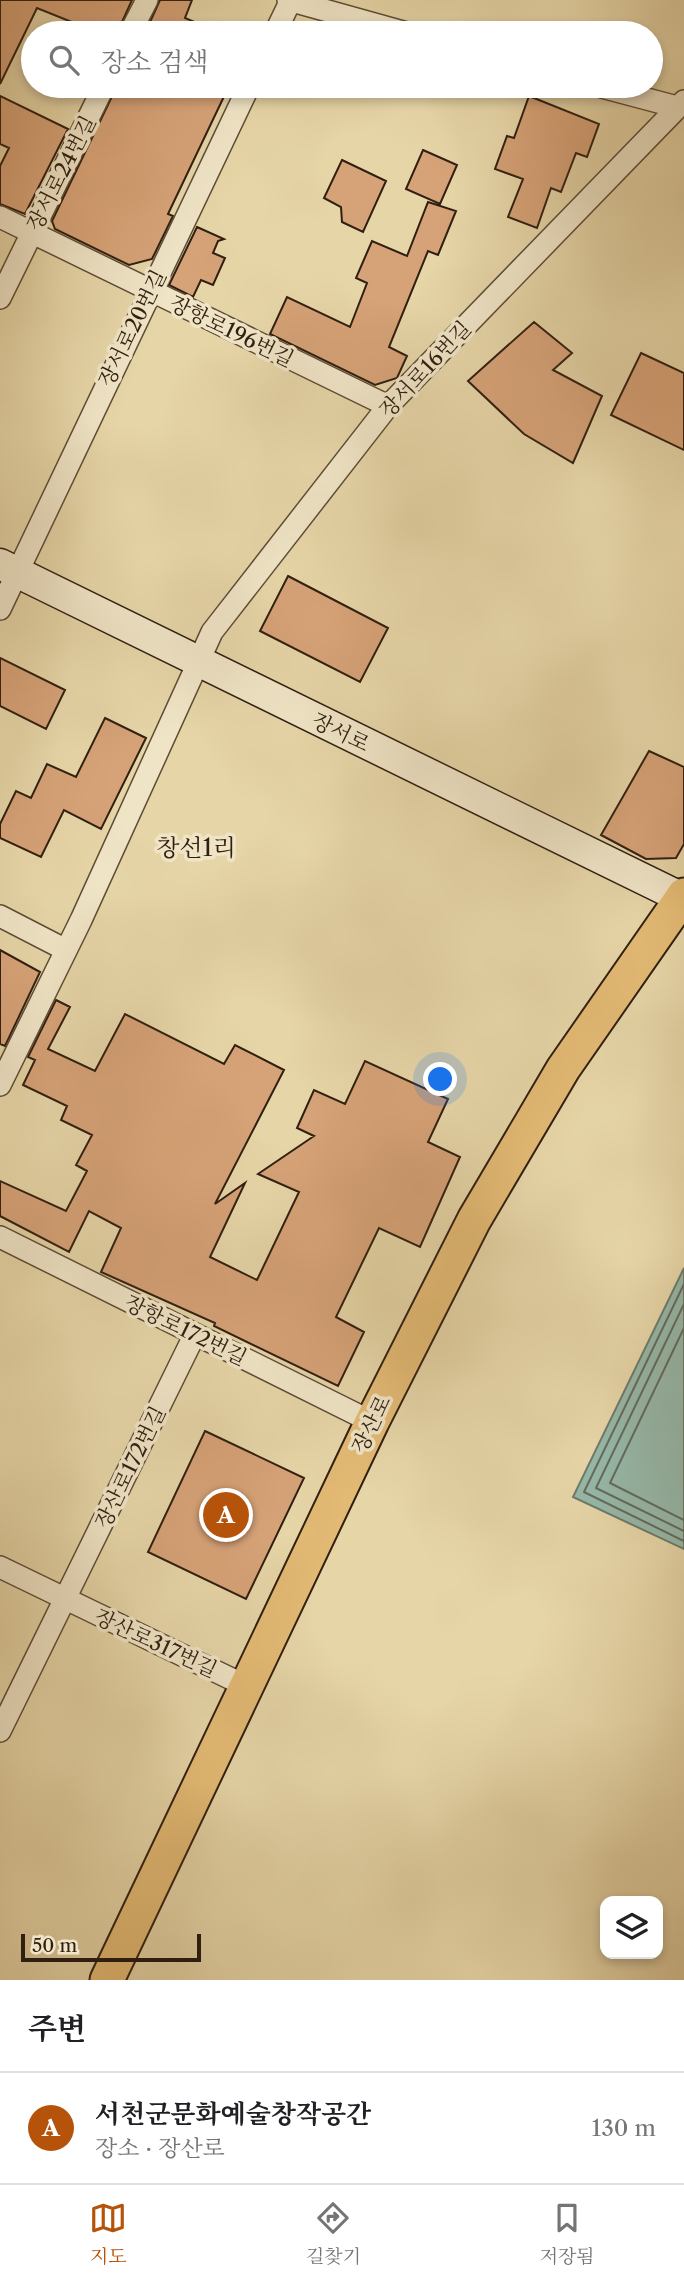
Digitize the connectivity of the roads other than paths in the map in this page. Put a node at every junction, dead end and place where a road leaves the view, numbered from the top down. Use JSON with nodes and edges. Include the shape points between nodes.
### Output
{"nodes":[{"id":1,"x":147,"y":0,"type":"edge"},
{"id":2,"x":290,"y":0,"type":"edge"},
{"id":3,"x":136,"y":21,"type":"edge"},
{"id":4,"x":280,"y":21,"type":"edge"},
{"id":5,"x":364,"y":21,"type":"edge"},
{"id":6,"x":98,"y":98,"type":"edge"},
{"id":7,"x":243,"y":98,"type":"edge"},
{"id":8,"x":653,"y":98,"type":"edge"},
{"id":9,"x":680,"y":104,"type":"edge"},
{"id":10,"x":0,"y":217,"type":"edge"},
{"id":11,"x":31,"y":232,"type":"junction"},
{"id":12,"x":149,"y":291,"type":"junction"},
{"id":13,"x":0,"y":298,"type":"edge"},
{"id":14,"x":388,"y":406,"type":"junction"},
{"id":15,"x":8,"y":568,"type":"edge"},
{"id":16,"x":0,"y":610,"type":"edge"},
{"id":17,"x":198,"y":662,"type":"junction"},
{"id":18,"x":683,"y":897,"type":"edge"},
{"id":19,"x":0,"y":916,"type":"edge"},
{"id":20,"x":66,"y":950,"type":"junction"},
{"id":21,"x":0,"y":1085,"type":"edge"},
{"id":22,"x":0,"y":1237,"type":"edge"},
{"id":23,"x":195,"y":1334,"type":"junction"},
{"id":24,"x":372,"y":1422,"type":"junction"},
{"id":25,"x":0,"y":1567,"type":"edge"},
{"id":26,"x":65,"y":1600,"type":"junction"},
{"id":27,"x":246,"y":1686,"type":"junction"},
{"id":28,"x":0,"y":1731,"type":"edge"},
{"id":29,"x":107,"y":1980,"type":"edge"}],
"edges":[{"from":1,"to":3,"type":"street"},
{"from":2,"to":4,"type":"street"},
{"from":2,"to":5,"type":"street"},
{"from":6,"to":11,"type":"street","name":"장서로24번길"},
{"from":7,"to":12,"type":"street","name":"장서로20번길"},
{"from":8,"to":9,"type":"street"},
{"from":9,"to":14,"type":"street","name":"장서로16번길"},
{"from":10,"to":11,"type":"street","name":"장항로196번길"},
{"from":11,"to":12,"type":"street","name":"장항로196번길"},
{"from":11,"to":13,"type":"street","name":"장서로24번길"},
{"from":12,"to":14,"type":"street","name":"장항로196번길"},
{"from":12,"to":15,"type":"street","name":"장서로20번길"},
{"from":14,"to":17,"type":"street","name":"장서로16번길","via":[[212,632]]},
{"from":15,"to":16,"type":"street","name":"장서로20번길"},
{"from":15,"to":17,"type":"main road","name":"장서로"},
{"from":17,"to":18,"type":"main road","name":"장서로"},
{"from":17,"to":20,"type":"street","name":"장서로16번길"},
{"from":18,"to":24,"type":"main road","name":"장산로","via":[[563,1069],[474,1220]]},
{"from":19,"to":20,"type":"street"},
{"from":20,"to":21,"type":"street","name":"장서로16번길"},
{"from":22,"to":23,"type":"street","name":"장항로172번길"},
{"from":23,"to":24,"type":"street","name":"장항로172번길"},
{"from":23,"to":26,"type":"street","name":"장산로172번길"},
{"from":24,"to":27,"type":"main road","name":"장산로"},
{"from":25,"to":26,"type":"street","name":"장산로317번길"},
{"from":26,"to":27,"type":"street","name":"장산로317번길"},
{"from":26,"to":28,"type":"street"},
{"from":27,"to":29,"type":"main road","name":"장산로"}]}
